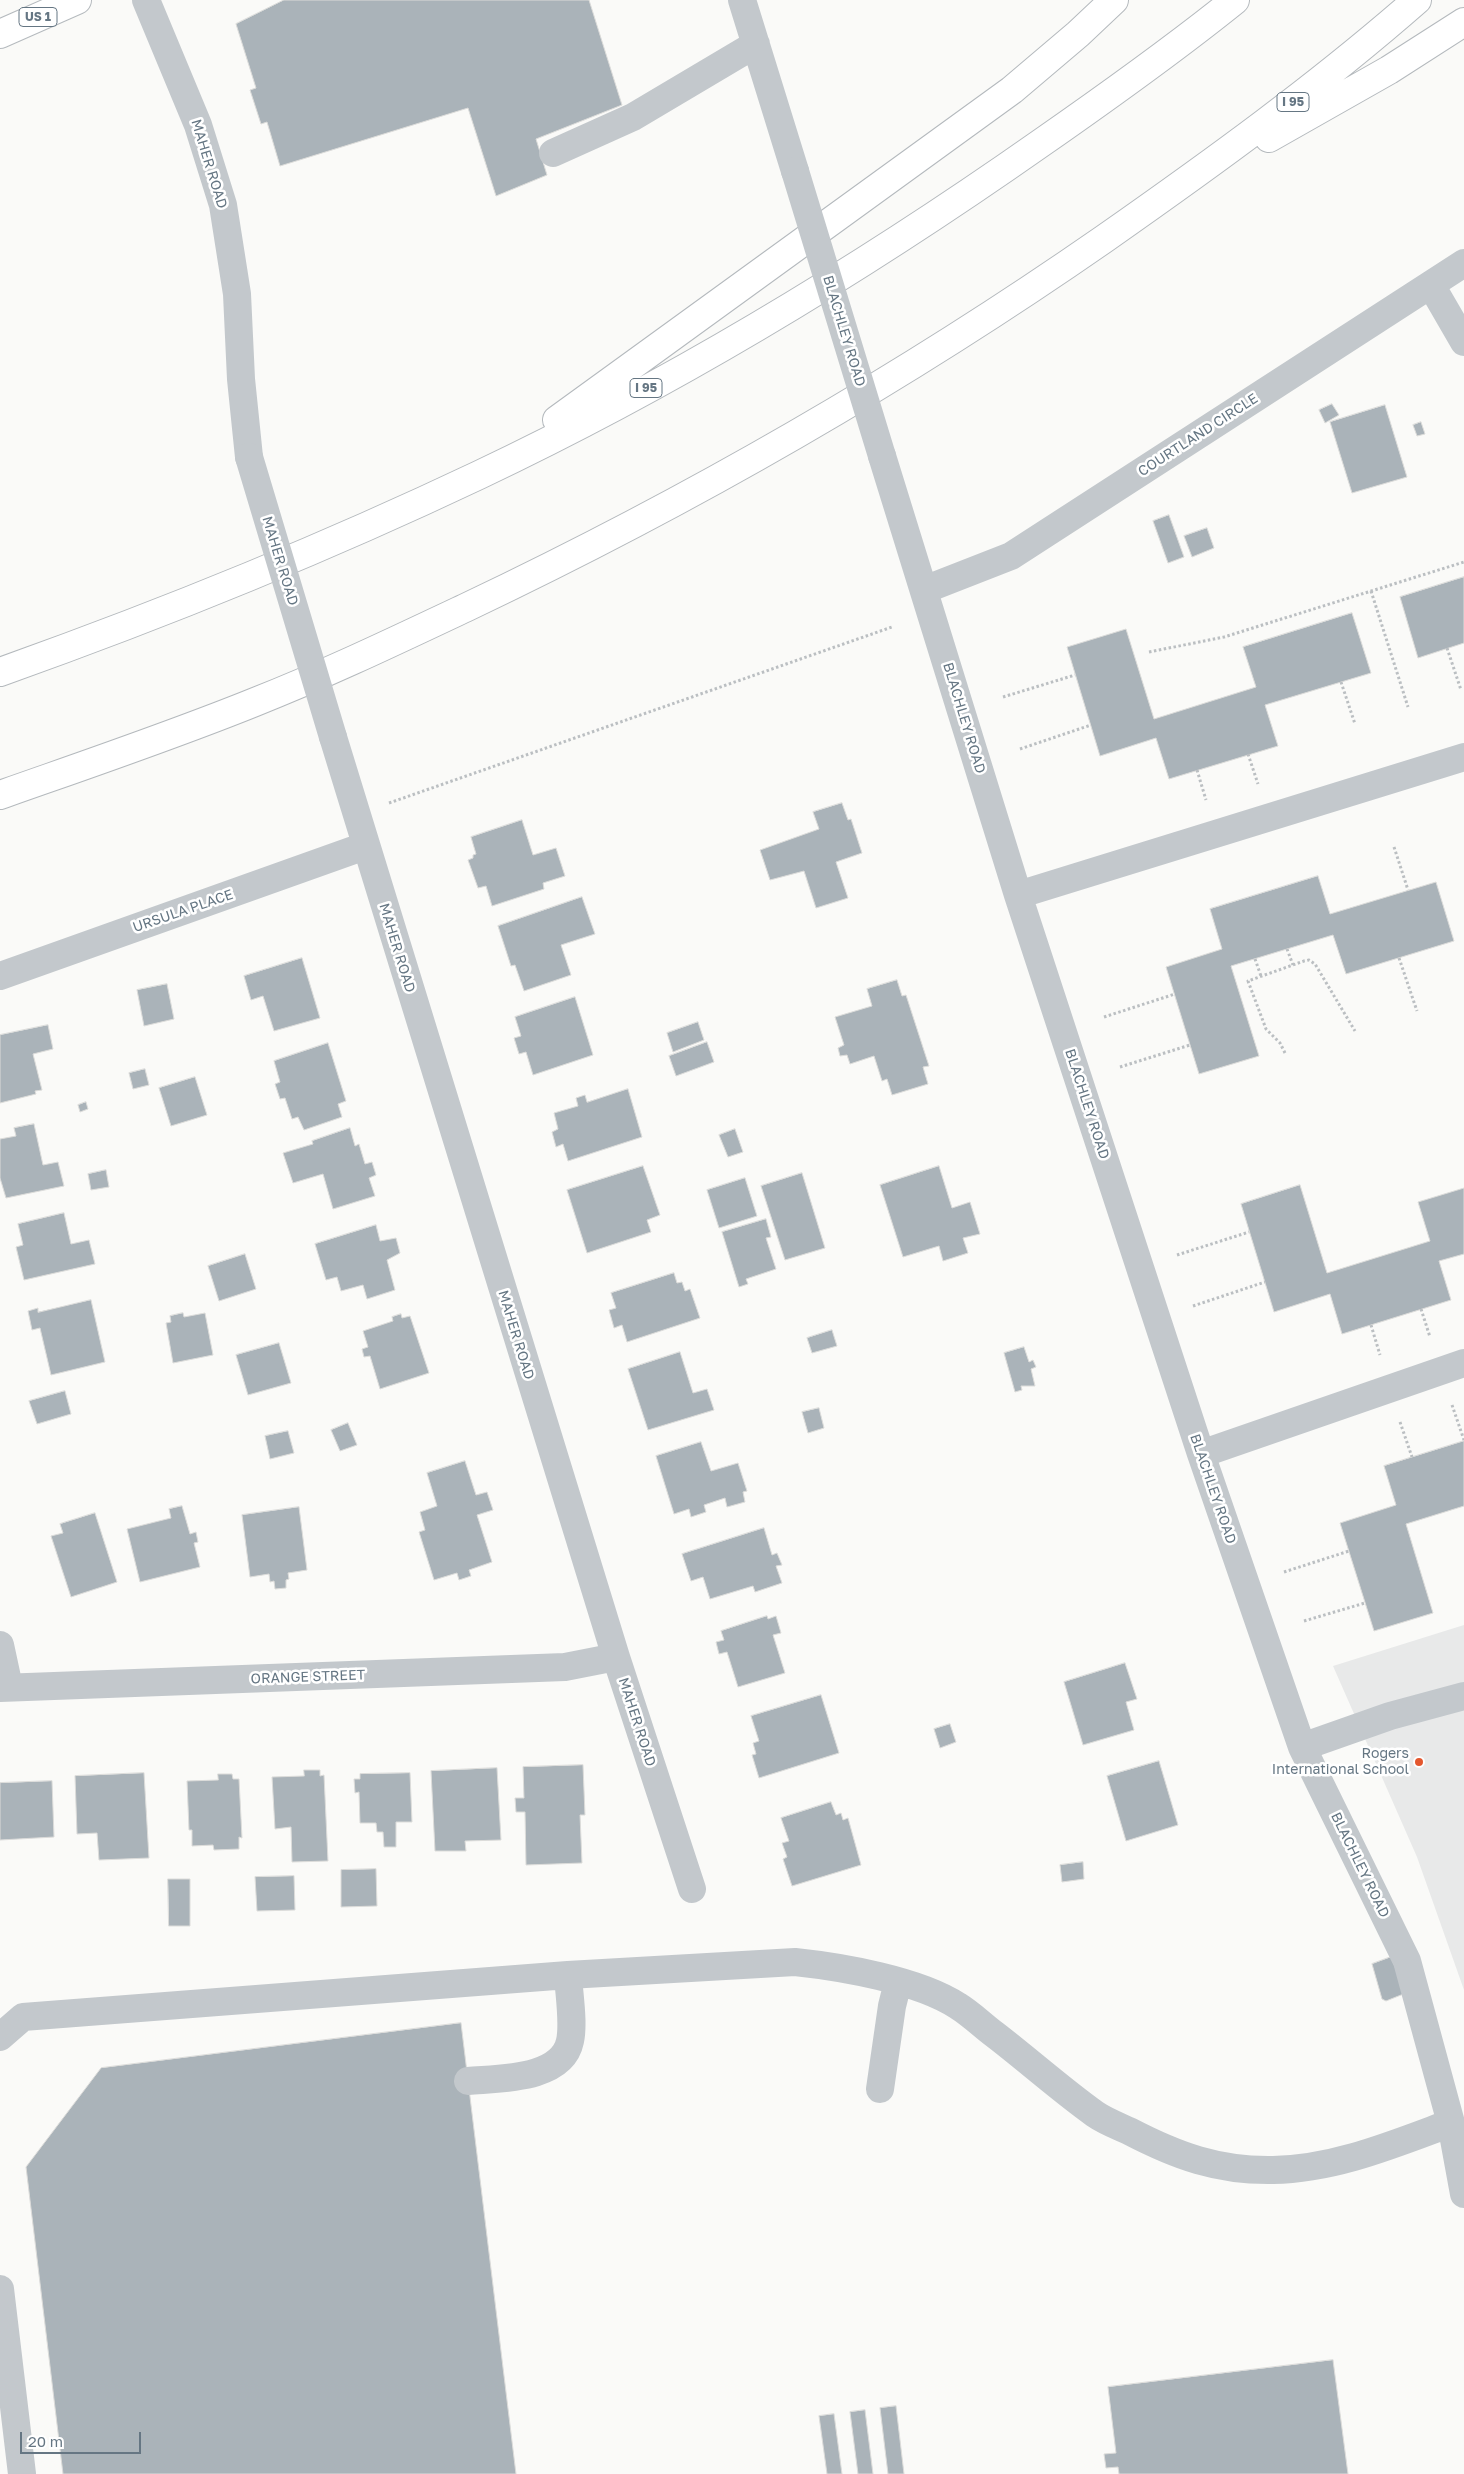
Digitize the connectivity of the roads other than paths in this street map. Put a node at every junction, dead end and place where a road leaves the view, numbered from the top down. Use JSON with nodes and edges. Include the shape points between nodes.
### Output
{"nodes":[{"id":1,"x":77,"y":0,"type":"edge"},
{"id":2,"x":146,"y":0,"type":"edge"},
{"id":3,"x":742,"y":0,"type":"edge"},
{"id":4,"x":1114,"y":0,"type":"edge"},
{"id":5,"x":1236,"y":0,"type":"edge"},
{"id":6,"x":1417,"y":0,"type":"edge"},
{"id":7,"x":1464,"y":22,"type":"edge"},
{"id":8,"x":0,"y":34,"type":"edge"},
{"id":9,"x":756,"y":44,"type":"junction"},
{"id":10,"x":553,"y":153,"type":"dead end"},
{"id":11,"x":1163,"y":197,"type":"junction"},
{"id":12,"x":1464,"y":263,"type":"edge"},
{"id":13,"x":1431,"y":284,"type":"junction"},
{"id":14,"x":1464,"y":342,"type":"edge"},
{"id":15,"x":483,"y":474,"type":"junction"},
{"id":16,"x":924,"y":590,"type":"junction"},
{"id":17,"x":0,"y":672,"type":"edge"},
{"id":18,"x":1464,"y":758,"type":"edge"},
{"id":19,"x":0,"y":795,"type":"edge"},
{"id":20,"x":365,"y":846,"type":"junction"},
{"id":21,"x":1018,"y":895,"type":"junction"},
{"id":22,"x":0,"y":976,"type":"edge"},
{"id":23,"x":1464,"y":1363,"type":"edge"},
{"id":24,"x":1200,"y":1454,"type":"junction"},
{"id":25,"x":0,"y":1645,"type":"edge"},
{"id":26,"x":616,"y":1657,"type":"junction"},
{"id":27,"x":4,"y":1688,"type":"edge"},
{"id":28,"x":1464,"y":1696,"type":"edge"},
{"id":29,"x":1302,"y":1747,"type":"junction"},
{"id":30,"x":692,"y":1889,"type":"dead end"},
{"id":31,"x":568,"y":1975,"type":"junction"},
{"id":32,"x":898,"y":1982,"type":"junction"},
{"id":33,"x":0,"y":2037,"type":"edge"},
{"id":34,"x":468,"y":2081,"type":"dead end"},
{"id":35,"x":880,"y":2088,"type":"dead end"},
{"id":36,"x":1451,"y":2123,"type":"junction"},
{"id":37,"x":1464,"y":2194,"type":"edge"},
{"id":38,"x":0,"y":2289,"type":"edge"},
{"id":39,"x":22,"y":2474,"type":"edge"}],
"edges":[{"from":1,"to":8,"type":"main road","number":"US 1"},
{"from":2,"to":20,"type":"street","name":"MAHER ROAD","bridge":true,"via":[[198,125],[223,205],[237,294],[249,457]]},
{"from":3,"to":9,"type":"street","name":"BLACHLEY ROAD"},
{"from":4,"to":15,"type":"main road","via":[[1012,90]]},
{"from":5,"to":15,"type":"main road","number":"I 95","via":[[1106,98],[865,260],[740,336]]},
{"from":6,"to":11,"type":"main road","number":"I 95","via":[[1281,111]]},
{"from":7,"to":11,"type":"main road","via":[[1389,70]]},
{"from":9,"to":10,"type":"street","via":[[633,117]]},
{"from":9,"to":16,"type":"street","name":"BLACHLEY ROAD","bridge":true},
{"from":11,"to":19,"type":"main road","number":"I 95","via":[[1040,283],[916,363],[788,441],[640,521],[392,643],[256,702]]},
{"from":12,"to":13,"type":"street","name":"COURTLAND CIRCLE"},
{"from":13,"to":14,"type":"street"},
{"from":13,"to":16,"type":"street","name":"COURTLAND CIRCLE","via":[[1011,556]]},
{"from":15,"to":17,"type":"main road","number":"I 95","via":[[212,593]]},
{"from":16,"to":21,"type":"street","name":"BLACHLEY ROAD"},
{"from":18,"to":21,"type":"street"},
{"from":20,"to":22,"type":"street","name":"URSULA PLACE"},
{"from":20,"to":26,"type":"street","name":"MAHER ROAD"},
{"from":21,"to":24,"type":"street","name":"BLACHLEY ROAD"},
{"from":23,"to":24,"type":"street"},
{"from":24,"to":29,"type":"street","name":"BLACHLEY ROAD"},
{"from":25,"to":27,"type":"street"},
{"from":26,"to":27,"type":"street","name":"ORANGE STREET","via":[[565,1667]]},
{"from":26,"to":30,"type":"street","name":"MAHER ROAD"},
{"from":28,"to":29,"type":"street","via":[[1390,1716]]},
{"from":29,"to":36,"type":"street","name":"BLACHLEY ROAD","via":[[1408,1961]]},
{"from":31,"to":32,"type":"street","via":[[795,1962]]},
{"from":31,"to":33,"type":"street","via":[[24,2017]]},
{"from":31,"to":34,"type":"street","via":[[570,2040],[566,2053],[557,2062],[530,2075]]},
{"from":32,"to":35,"type":"street"},
{"from":32,"to":36,"type":"street","via":[[958,2005],[1096,2115],[1190,2159],[1230,2169],[1274,2170],[1314,2166],[1349,2159]]},
{"from":36,"to":37,"type":"street","name":"BLACHLEY ROAD"},
{"from":38,"to":39,"type":"street"}]}
